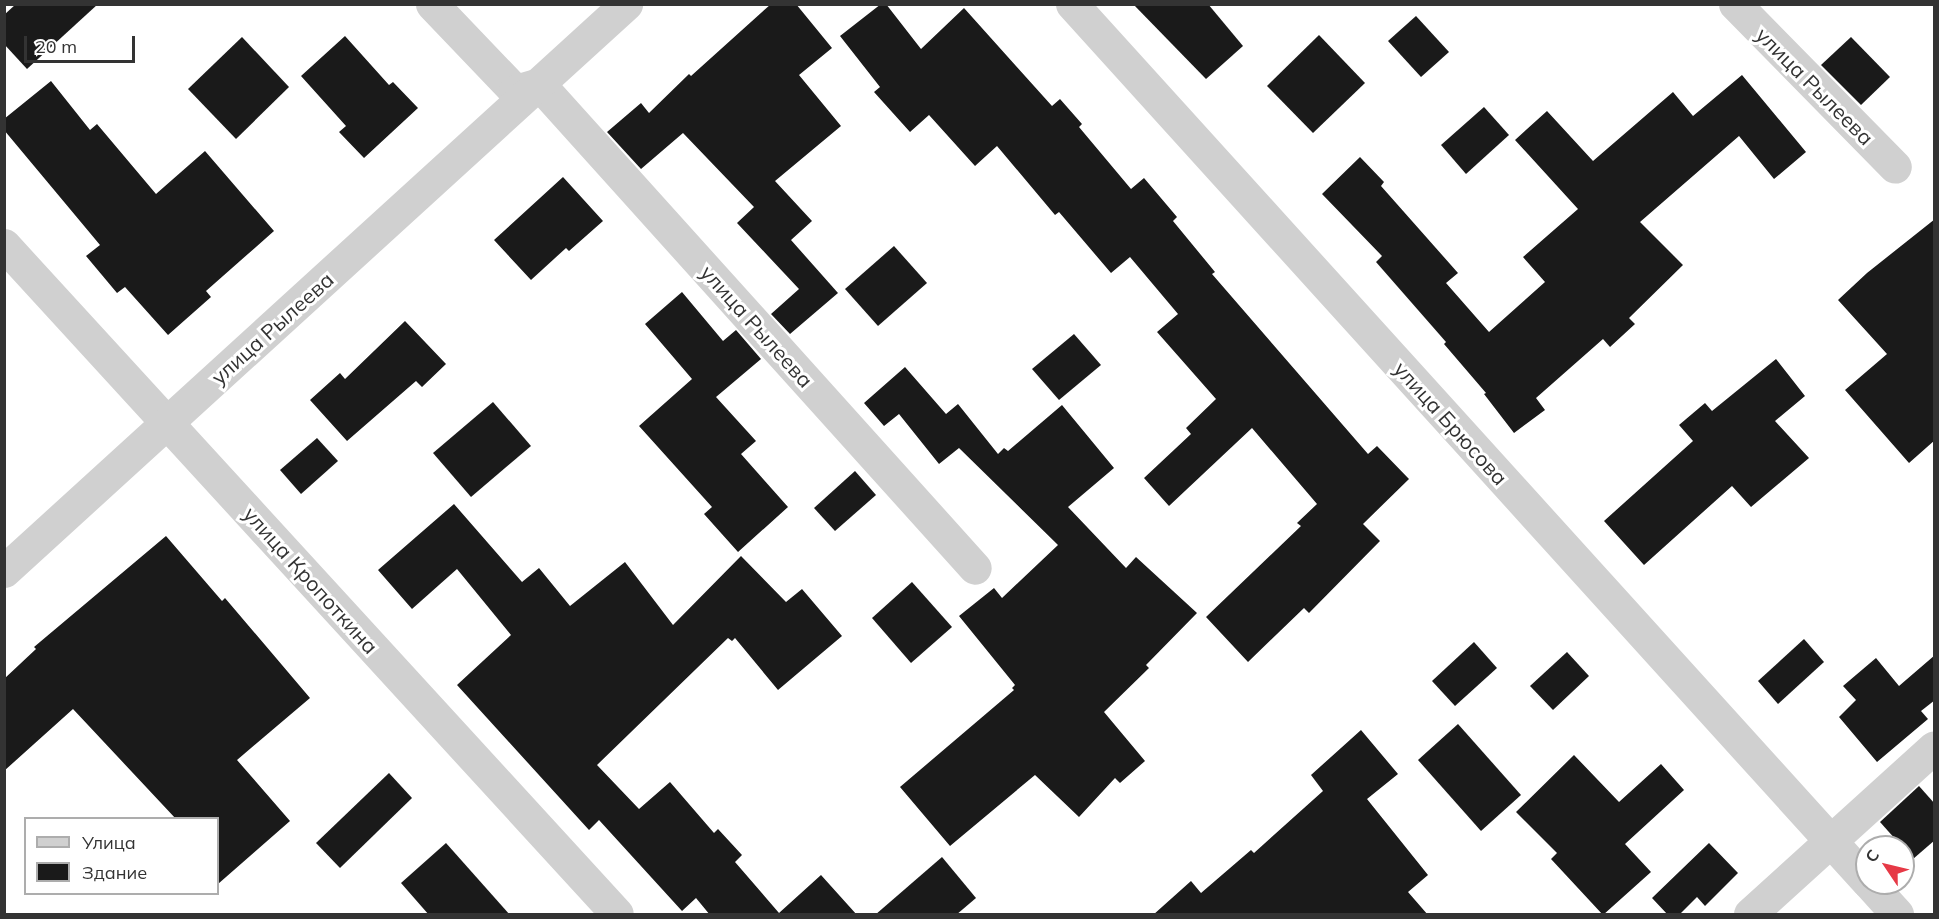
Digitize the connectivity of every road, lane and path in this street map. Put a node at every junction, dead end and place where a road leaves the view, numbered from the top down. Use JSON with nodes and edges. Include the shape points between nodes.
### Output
{"nodes":[{"id":1,"x":432,"y":4,"type":"edge"},
{"id":2,"x":626,"y":4,"type":"edge"},
{"id":3,"x":1072,"y":4,"type":"edge"},
{"id":4,"x":1735,"y":4,"type":"edge"},
{"id":5,"x":539,"y":84,"type":"junction"},
{"id":6,"x":1895,"y":167,"type":"dead end"},
{"id":7,"x":4,"y":245,"type":"edge"},
{"id":8,"x":167,"y":423,"type":"junction"},
{"id":9,"x":975,"y":568,"type":"dead end"},
{"id":10,"x":4,"y":571,"type":"edge"},
{"id":11,"x":1935,"y":747,"type":"edge"},
{"id":12,"x":1832,"y":840,"type":"junction"},
{"id":13,"x":1855,"y":867,"type":"edge"},
{"id":14,"x":1879,"y":895,"type":"edge"},
{"id":15,"x":617,"y":915,"type":"edge"},
{"id":16,"x":1750,"y":915,"type":"edge"},
{"id":17,"x":1897,"y":915,"type":"edge"}],
"edges":[{"from":1,"to":5,"type":"street","via":[[515,91]]},
{"from":2,"to":5,"type":"street","name":"улица Рылеева"},
{"from":3,"to":12,"type":"street","name":"улица Брюсова"},
{"from":4,"to":6,"type":"street","name":"улица Рылеева"},
{"from":5,"to":8,"type":"street","name":"улица Рылеева"},
{"from":5,"to":9,"type":"street","name":"улица Рылеева"},
{"from":7,"to":8,"type":"street","name":"улица Кропоткина"},
{"from":8,"to":10,"type":"street","name":"улица Рылеева"},
{"from":8,"to":15,"type":"street","name":"улица Кропоткина"},
{"from":11,"to":12,"type":"street"},
{"from":12,"to":13,"type":"street","name":"улица Брюсова"},
{"from":12,"to":16,"type":"street"},
{"from":14,"to":17,"type":"street","name":"улица Брюсова"}]}
